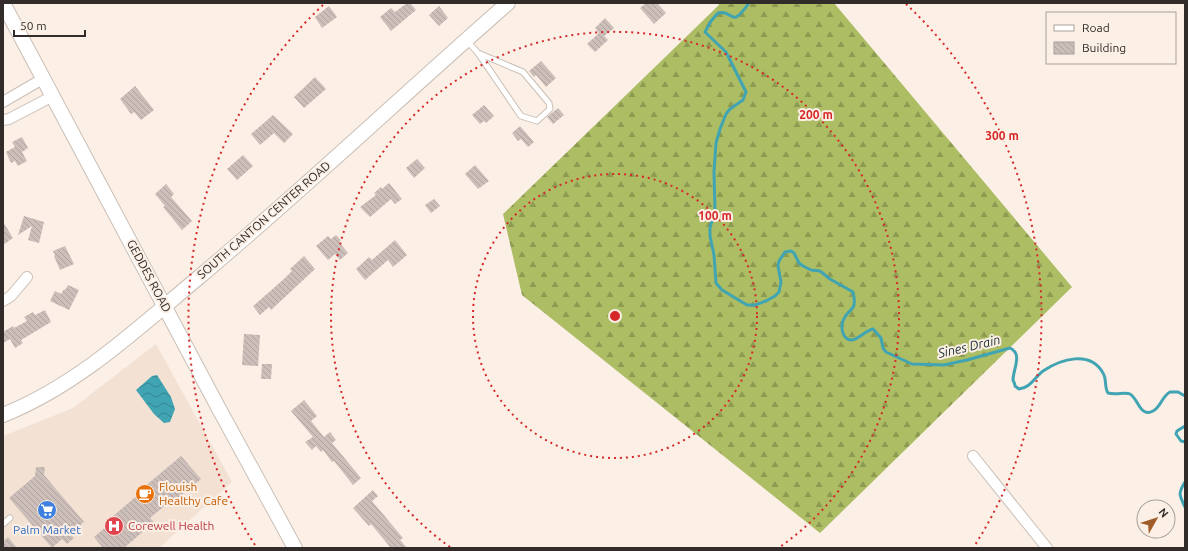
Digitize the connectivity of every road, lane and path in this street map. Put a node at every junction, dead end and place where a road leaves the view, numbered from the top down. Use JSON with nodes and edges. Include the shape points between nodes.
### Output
{"nodes":[{"id":1,"x":3,"y":3,"type":"edge"},
{"id":2,"x":508,"y":3,"type":"edge"},
{"id":3,"x":466,"y":40,"type":"junction"},
{"id":4,"x":478,"y":53,"type":"junction"},
{"id":5,"x":44,"y":78,"type":"junction"},
{"id":6,"x":53,"y":96,"type":"junction"},
{"id":7,"x":3,"y":102,"type":"edge"},
{"id":8,"x":3,"y":120,"type":"edge"},
{"id":9,"x":27,"y":277,"type":"dead end"},
{"id":10,"x":3,"y":301,"type":"edge"},
{"id":11,"x":165,"y":306,"type":"junction"},
{"id":12,"x":3,"y":415,"type":"edge"},
{"id":13,"x":973,"y":456,"type":"dead end"},
{"id":14,"x":10,"y":518,"type":"dead end"},
{"id":15,"x":3,"y":524,"type":"edge"},
{"id":16,"x":295,"y":548,"type":"edge"},
{"id":17,"x":1047,"y":548,"type":"edge"}],
"edges":[{"from":1,"to":5,"type":"main road","name":"GEDDES ROAD"},
{"from":2,"to":3,"type":"main road","name":"SOUTH CANTON CENTER ROAD"},
{"from":3,"to":4,"type":"lane"},
{"from":3,"to":11,"type":"main road","name":"SOUTH CANTON CENTER ROAD","via":[[354,142]]},
{"from":4,"to":4,"type":"lane","via":[[521,116],[537,121],[550,109],[549,102],[523,72]]},
{"from":5,"to":6,"type":"main road","name":"GEDDES ROAD"},
{"from":5,"to":7,"type":"street"},
{"from":6,"to":8,"type":"street"},
{"from":6,"to":11,"type":"main road","name":"GEDDES ROAD"},
{"from":9,"to":10,"type":"street"},
{"from":11,"to":12,"type":"main road","name":"SOUTH CANTON CENTER ROAD","via":[[85,370],[46,395]]},
{"from":11,"to":16,"type":"main road","name":"GEDDES ROAD"},
{"from":13,"to":17,"type":"street"},
{"from":14,"to":15,"type":"lane"}]}
